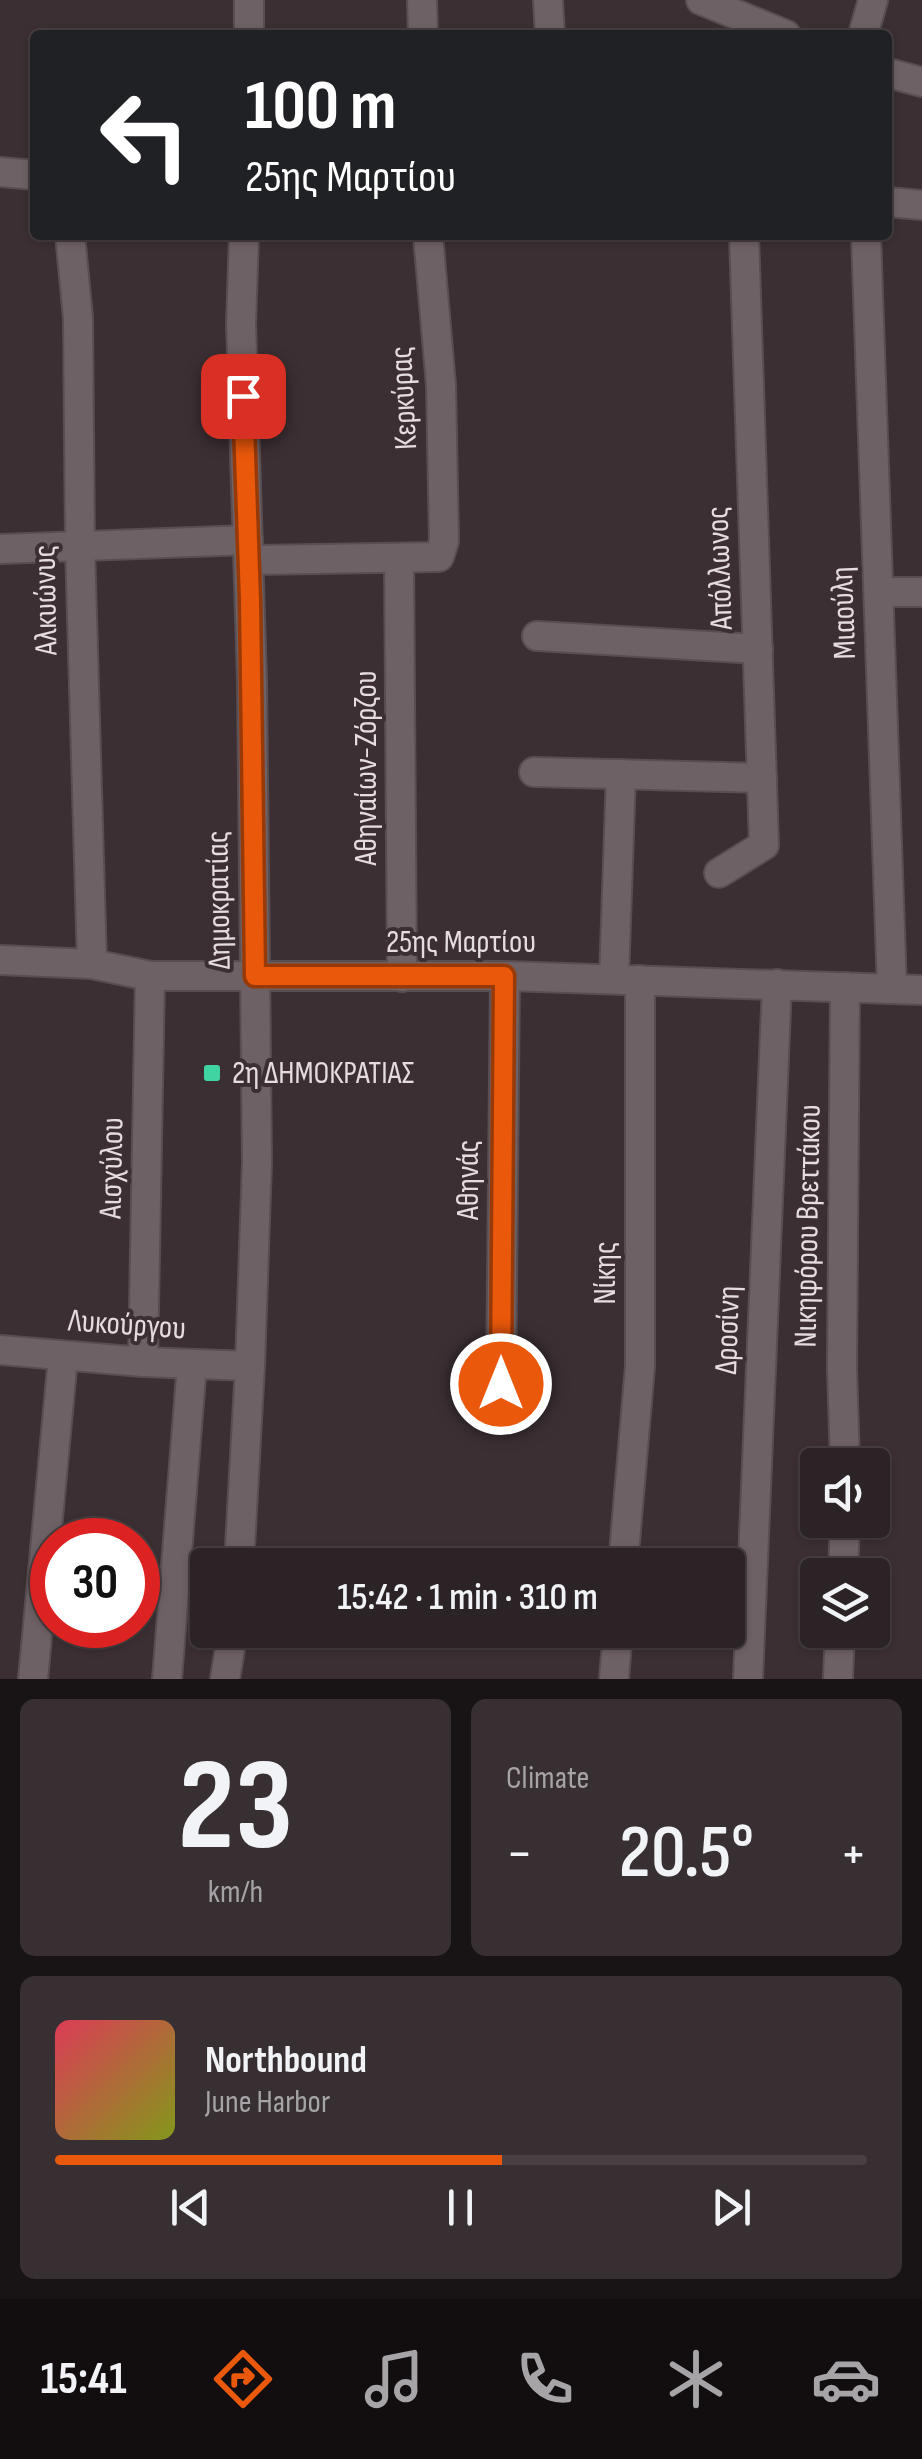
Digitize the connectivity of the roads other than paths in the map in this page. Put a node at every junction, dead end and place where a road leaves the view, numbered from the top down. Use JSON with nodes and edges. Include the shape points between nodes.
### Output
{"nodes":[{"id":1,"x":249,"y":0,"type":"edge"},
{"id":2,"x":422,"y":0,"type":"edge"},
{"id":3,"x":548,"y":0,"type":"edge"},
{"id":4,"x":701,"y":0,"type":"edge"},
{"id":5,"x":874,"y":0,"type":"edge"},
{"id":6,"x":249,"y":30,"type":"edge"},
{"id":7,"x":422,"y":30,"type":"edge"},
{"id":8,"x":550,"y":30,"type":"edge"},
{"id":9,"x":774,"y":30,"type":"edge"},
{"id":10,"x":865,"y":30,"type":"edge"},
{"id":11,"x":892,"y":74,"type":"edge"},
{"id":12,"x":922,"y":82,"type":"edge"},
{"id":13,"x":0,"y":172,"type":"edge"},
{"id":14,"x":30,"y":175,"type":"edge"},
{"id":15,"x":892,"y":202,"type":"edge"},
{"id":16,"x":922,"y":205,"type":"edge"},
{"id":17,"x":70,"y":240,"type":"edge"},
{"id":18,"x":244,"y":240,"type":"edge"},
{"id":19,"x":428,"y":240,"type":"edge"},
{"id":20,"x":744,"y":240,"type":"edge"},
{"id":21,"x":866,"y":240,"type":"edge"},
{"id":22,"x":80,"y":547,"type":"junction"},
{"id":23,"x":0,"y":549,"type":"edge"},
{"id":24,"x":249,"y":550,"type":"junction"},
{"id":25,"x":400,"y":558,"type":"junction"},
{"id":26,"x":879,"y":592,"type":"junction"},
{"id":27,"x":922,"y":592,"type":"edge"},
{"id":28,"x":536,"y":636,"type":"dead end"},
{"id":29,"x":758,"y":649,"type":"junction"},
{"id":30,"x":534,"y":772,"type":"dead end"},
{"id":31,"x":620,"y":774,"type":"junction"},
{"id":32,"x":762,"y":778,"type":"junction"},
{"id":33,"x":719,"y":873,"type":"dead end"},
{"id":34,"x":0,"y":960,"type":"edge"},
{"id":35,"x":92,"y":964,"type":"junction"},
{"id":36,"x":150,"y":976,"type":"junction"},
{"id":37,"x":255,"y":976,"type":"junction"},
{"id":38,"x":504,"y":976,"type":"junction"},
{"id":39,"x":402,"y":977,"type":"junction"},
{"id":40,"x":627,"y":979,"type":"junction"},
{"id":41,"x":777,"y":984,"type":"junction"},
{"id":42,"x":845,"y":987,"type":"junction"},
{"id":43,"x":892,"y":989,"type":"junction"},
{"id":44,"x":922,"y":990,"type":"edge"},
{"id":45,"x":0,"y":1350,"type":"edge"},
{"id":46,"x":63,"y":1357,"type":"junction"},
{"id":47,"x":143,"y":1362,"type":"junction"},
{"id":48,"x":192,"y":1364,"type":"junction"},
{"id":49,"x":250,"y":1366,"type":"junction"},
{"id":50,"x":501,"y":1384,"type":"dead end"},
{"id":51,"x":844,"y":1448,"type":"edge"},
{"id":52,"x":240,"y":1548,"type":"edge"},
{"id":53,"x":624,"y":1548,"type":"edge"},
{"id":54,"x":230,"y":1648,"type":"edge"},
{"id":55,"x":617,"y":1648,"type":"edge"},
{"id":56,"x":839,"y":1648,"type":"edge"},
{"id":57,"x":33,"y":1679,"type":"edge"},
{"id":58,"x":167,"y":1679,"type":"edge"},
{"id":59,"x":226,"y":1679,"type":"edge"},
{"id":60,"x":614,"y":1679,"type":"edge"},
{"id":61,"x":748,"y":1679,"type":"edge"},
{"id":62,"x":838,"y":1679,"type":"edge"}],
"edges":[{"from":1,"to":6,"type":"street"},
{"from":2,"to":7,"type":"street"},
{"from":3,"to":8,"type":"street"},
{"from":4,"to":9,"type":"street"},
{"from":5,"to":10,"type":"street"},
{"from":11,"to":12,"type":"street"},
{"from":13,"to":14,"type":"street"},
{"from":15,"to":16,"type":"street"},
{"from":17,"to":22,"type":"street","name":"Αλκυώνυς","via":[[78,318]]},
{"from":18,"to":24,"type":"street","name":"Δημοκρατίας"},
{"from":19,"to":25,"type":"street","name":"Κερκύρας","via":[[441,386],[444,541],[439,557]]},
{"from":20,"to":29,"type":"street","name":"Απόλλωνος"},
{"from":21,"to":26,"type":"street","name":"Μιαούλη"},
{"from":22,"to":23,"type":"street"},
{"from":22,"to":24,"type":"street"},
{"from":22,"to":35,"type":"street","name":"Αλκυώνυς"},
{"from":24,"to":25,"type":"street"},
{"from":24,"to":37,"type":"street","name":"Δημοκρατίας"},
{"from":25,"to":39,"type":"street","name":"Αθηναίων-Ζόρζου"},
{"from":26,"to":27,"type":"street"},
{"from":26,"to":43,"type":"street","name":"Μιαούλη"},
{"from":28,"to":29,"type":"street"},
{"from":29,"to":32,"type":"street","name":"Απόλλωνος"},
{"from":30,"to":31,"type":"street"},
{"from":31,"to":32,"type":"street"},
{"from":31,"to":40,"type":"street","name":"Νίκης"},
{"from":32,"to":33,"type":"street","name":"Απόλλωνος","via":[[764,845]]},
{"from":34,"to":35,"type":"street","name":"25ης Μαρτίου"},
{"from":35,"to":36,"type":"street","name":"25ης Μαρτίου"},
{"from":36,"to":37,"type":"street","name":"25ης Μαρτίου"},
{"from":36,"to":47,"type":"street","name":"Αισχύλου"},
{"from":37,"to":39,"type":"street","name":"25ης Μαρτίου"},
{"from":37,"to":49,"type":"street","name":"Δημοκρατίας"},
{"from":38,"to":39,"type":"street","name":"25ης Μαρτίου"},
{"from":38,"to":40,"type":"street","name":"25ης Μαρτίου"},
{"from":38,"to":50,"type":"street","name":"Αθηνάς"},
{"from":40,"to":41,"type":"street","name":"25ης Μαρτίου"},
{"from":40,"to":53,"type":"street","name":"Νίκης","via":[[640,1366]]},
{"from":41,"to":42,"type":"street","name":"25ης Μαρτίου"},
{"from":41,"to":61,"type":"street","name":"Δροσίνη"},
{"from":42,"to":43,"type":"street","name":"25ης Μαρτίου"},
{"from":42,"to":51,"type":"street","name":"Νικηφόρου Βρεττάκου"},
{"from":43,"to":44,"type":"street","name":"25ης Μαρτίου"},
{"from":45,"to":46,"type":"street","name":"Λυκούργου"},
{"from":46,"to":47,"type":"street","name":"Λυκούργου"},
{"from":46,"to":57,"type":"street"},
{"from":47,"to":48,"type":"street","name":"Λυκούργου"},
{"from":48,"to":49,"type":"street","name":"Λυκούργου"},
{"from":48,"to":58,"type":"street"},
{"from":49,"to":52,"type":"street","name":"Δημοκρατίας"},
{"from":54,"to":59,"type":"street"},
{"from":55,"to":60,"type":"street"},
{"from":56,"to":62,"type":"street"}]}
